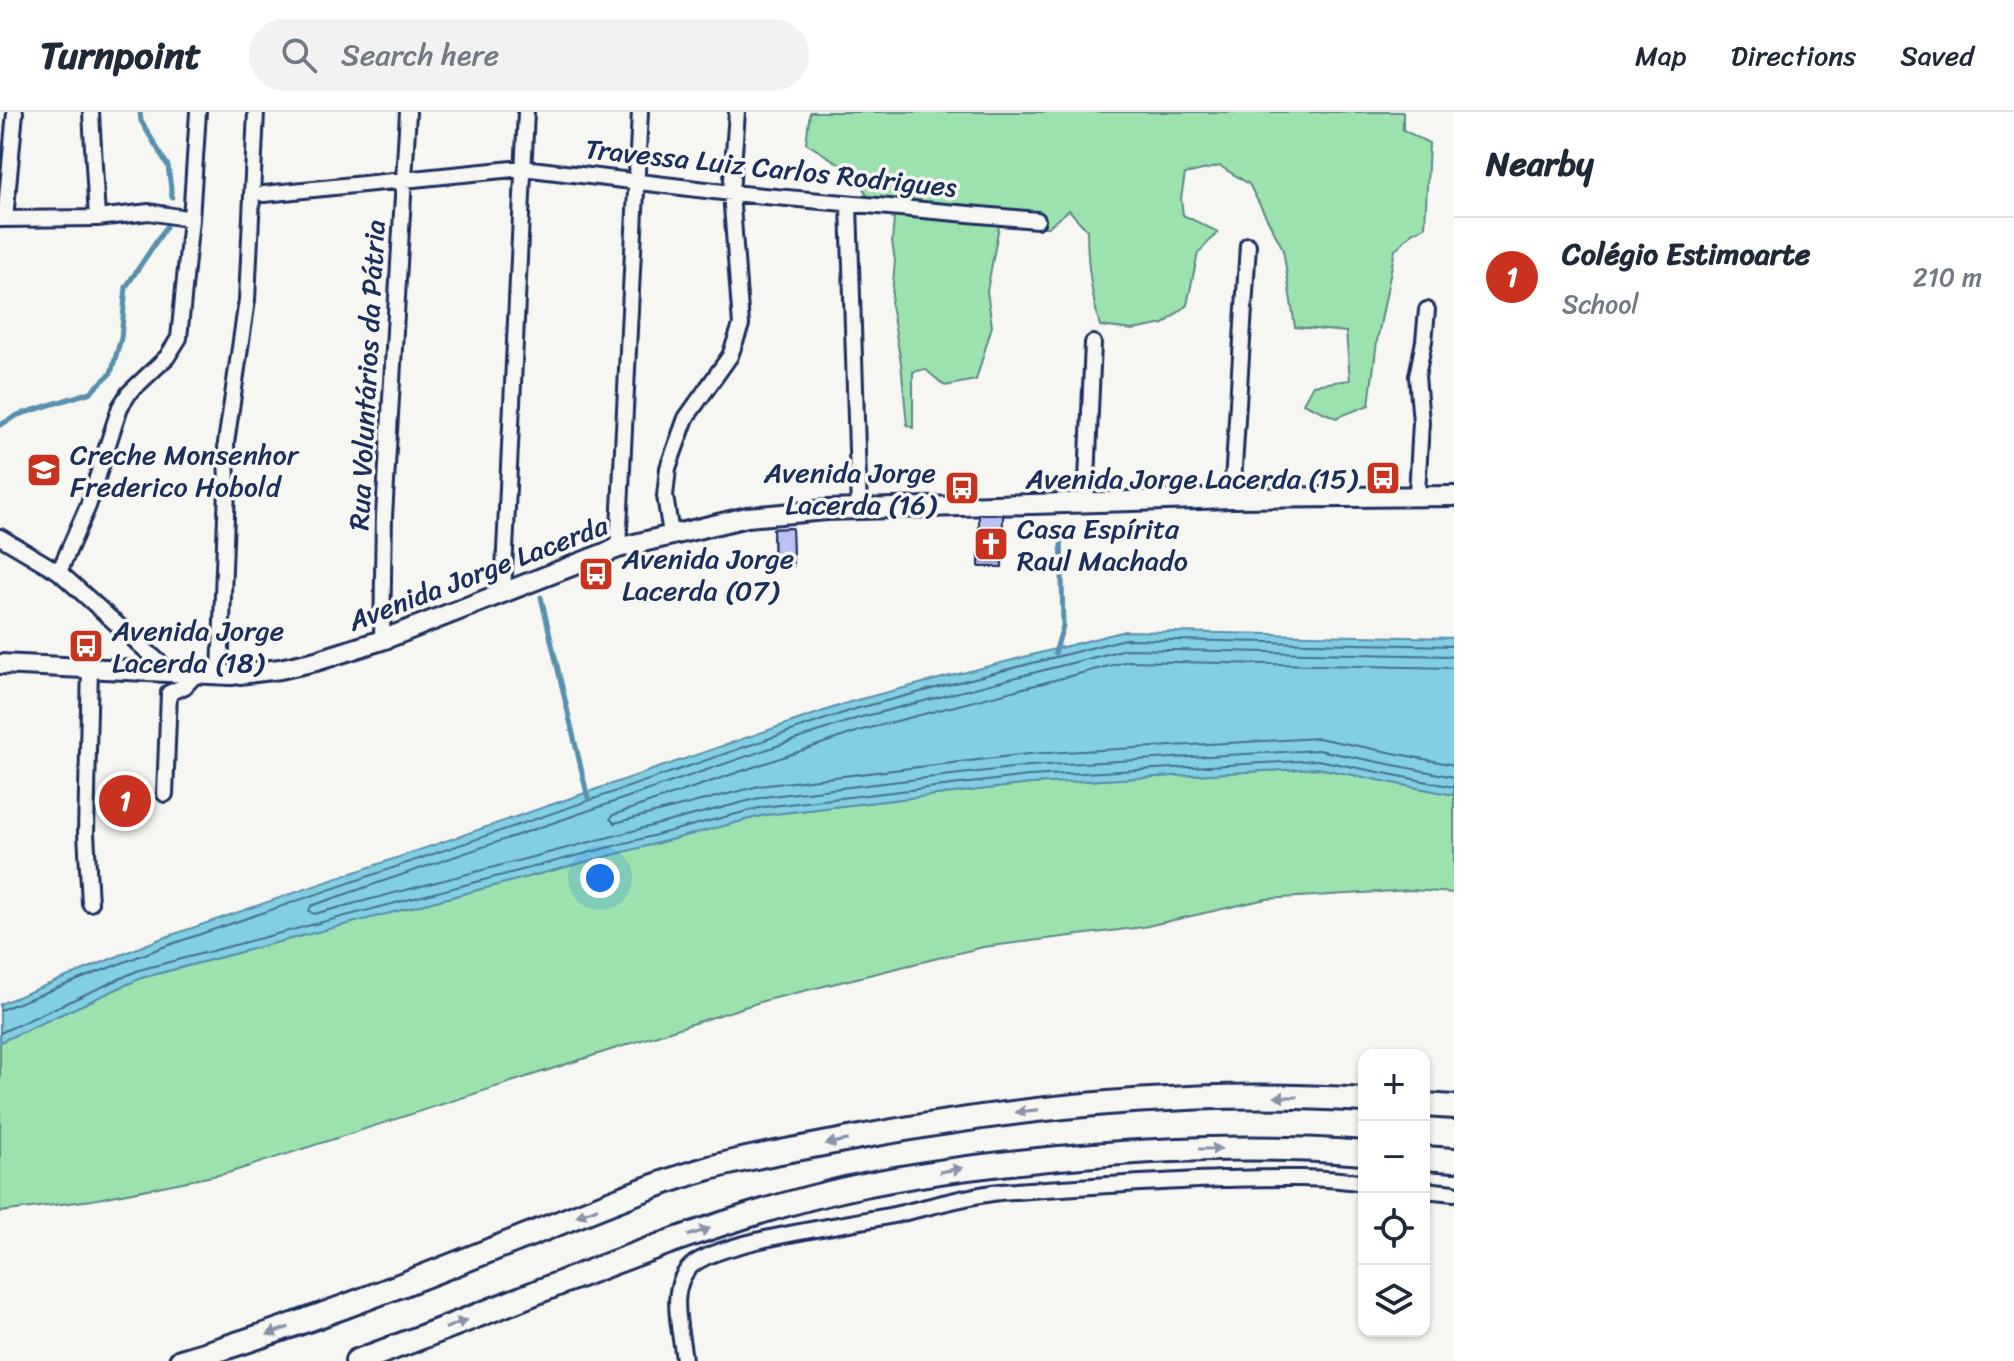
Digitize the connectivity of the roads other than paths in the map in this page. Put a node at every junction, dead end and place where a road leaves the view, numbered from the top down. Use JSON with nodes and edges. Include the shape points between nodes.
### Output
{"nodes":[{"id":1,"x":15,"y":112,"type":"edge"},
{"id":2,"x":91,"y":112,"type":"edge"},
{"id":3,"x":198,"y":112,"type":"edge"},
{"id":4,"x":256,"y":112,"type":"edge"},
{"id":5,"x":408,"y":112,"type":"edge"},
{"id":6,"x":526,"y":112,"type":"edge"},
{"id":7,"x":640,"y":112,"type":"edge"},
{"id":8,"x":737,"y":112,"type":"edge"},
{"id":9,"x":523,"y":168,"type":"junction"},
{"id":10,"x":404,"y":179,"type":"junction"},
{"id":11,"x":636,"y":183,"type":"junction"},
{"id":12,"x":731,"y":193,"type":"junction"},
{"id":13,"x":264,"y":194,"type":"dead end"},
{"id":14,"x":849,"y":205,"type":"junction"},
{"id":15,"x":97,"y":218,"type":"junction"},
{"id":16,"x":2,"y":219,"type":"edge"},
{"id":17,"x":191,"y":219,"type":"junction"},
{"id":18,"x":1037,"y":220,"type":"dead end"},
{"id":19,"x":1248,"y":245,"type":"dead end"},
{"id":20,"x":1427,"y":310,"type":"dead end"},
{"id":21,"x":1093,"y":343,"type":"dead end"},
{"id":22,"x":1417,"y":494,"type":"junction"},
{"id":23,"x":1454,"y":496,"type":"edge"},
{"id":24,"x":1232,"y":498,"type":"junction"},
{"id":25,"x":1086,"y":503,"type":"junction"},
{"id":26,"x":859,"y":510,"type":"junction"},
{"id":27,"x":671,"y":534,"type":"junction"},
{"id":28,"x":0,"y":537,"type":"edge"},
{"id":29,"x":618,"y":548,"type":"junction"},
{"id":30,"x":59,"y":572,"type":"junction"},
{"id":31,"x":503,"y":592,"type":"junction"},
{"id":32,"x":382,"y":640,"type":"junction"},
{"id":33,"x":0,"y":664,"type":"edge"},
{"id":34,"x":90,"y":668,"type":"junction"},
{"id":35,"x":170,"y":672,"type":"junction"},
{"id":36,"x":197,"y":673,"type":"junction"},
{"id":37,"x":220,"y":674,"type":"junction"},
{"id":38,"x":165,"y":794,"type":"dead end"},
{"id":39,"x":90,"y":903,"type":"dead end"},
{"id":40,"x":1358,"y":1100,"type":"edge"},
{"id":41,"x":1430,"y":1105,"type":"edge"},
{"id":42,"x":1454,"y":1107,"type":"edge"},
{"id":43,"x":1358,"y":1153,"type":"edge"},
{"id":44,"x":1430,"y":1158,"type":"edge"},
{"id":45,"x":1454,"y":1160,"type":"edge"},
{"id":46,"x":1358,"y":1182,"type":"edge"},
{"id":47,"x":1430,"y":1191,"type":"edge"},
{"id":48,"x":1454,"y":1193,"type":"edge"},
{"id":49,"x":181,"y":1361,"type":"edge"},
{"id":50,"x":357,"y":1361,"type":"edge"},
{"id":51,"x":684,"y":1361,"type":"edge"}],
"edges":[{"from":1,"to":16,"type":"street"},
{"from":2,"to":15,"type":"street"},
{"from":3,"to":17,"type":"street"},
{"from":4,"to":37,"type":"street","via":[[247,300],[226,443]]},
{"from":5,"to":10,"type":"street","name":"Rua Voluntários da Pátria"},
{"from":6,"to":9,"type":"street"},
{"from":7,"to":11,"type":"street"},
{"from":8,"to":12,"type":"street"},
{"from":9,"to":10,"type":"street","name":"Travessa Luiz Carlos Rodrigues"},
{"from":9,"to":11,"type":"street","name":"Travessa Luiz Carlos Rodrigues"},
{"from":9,"to":31,"type":"street"},
{"from":10,"to":13,"type":"street","name":"Travessa Luiz Carlos Rodrigues"},
{"from":10,"to":32,"type":"street","name":"Rua Voluntários da Pátria"},
{"from":11,"to":12,"type":"street","name":"Travessa Luiz Carlos Rodrigues"},
{"from":11,"to":29,"type":"street"},
{"from":12,"to":14,"type":"street","name":"Travessa Luiz Carlos Rodrigues"},
{"from":12,"to":27,"type":"street","via":[[741,325],[730,356],[686,418],[668,468],[665,496]]},
{"from":14,"to":18,"type":"street","name":"Travessa Luiz Carlos Rodrigues"},
{"from":14,"to":26,"type":"street"},
{"from":15,"to":16,"type":"street"},
{"from":15,"to":17,"type":"street","via":[[149,212]]},
{"from":17,"to":30,"type":"street","via":[[179,338],[120,407],[88,506]]},
{"from":19,"to":24,"type":"street"},
{"from":20,"to":22,"type":"street","via":[[1417,376]]},
{"from":21,"to":25,"type":"street"},
{"from":22,"to":23,"type":"main road","name":"Avenida Jorge Lacerda"},
{"from":22,"to":24,"type":"main road","name":"Avenida Jorge Lacerda"},
{"from":24,"to":25,"type":"main road","name":"Avenida Jorge Lacerda"},
{"from":25,"to":26,"type":"main road","name":"Avenida Jorge Lacerda"},
{"from":26,"to":27,"type":"main road","name":"Avenida Jorge Lacerda","via":[[747,517]]},
{"from":27,"to":29,"type":"main road","name":"Avenida Jorge Lacerda"},
{"from":28,"to":30,"type":"street"},
{"from":29,"to":31,"type":"main road","name":"Avenida Jorge Lacerda"},
{"from":30,"to":35,"type":"street"},
{"from":31,"to":32,"type":"main road","name":"Avenida Jorge Lacerda"},
{"from":32,"to":37,"type":"main road","name":"Avenida Jorge Lacerda","via":[[280,669]]},
{"from":33,"to":34,"type":"main road","name":"Avenida Jorge Lacerda"},
{"from":34,"to":35,"type":"main road","name":"Avenida Jorge Lacerda"},
{"from":34,"to":39,"type":"street"},
{"from":35,"to":36,"type":"main road","name":"Avenida Jorge Lacerda"},
{"from":36,"to":37,"type":"main road","name":"Avenida Jorge Lacerda"},
{"from":36,"to":38,"type":"street","via":[[169,693]]},
{"from":40,"to":49,"type":"highway","one_way":true,"via":[[1188,1096],[1035,1110],[913,1127],[709,1168],[351,1306]]},
{"from":41,"to":42,"type":"highway"},
{"from":50,"to":43,"type":"highway","one_way":true,"via":[[676,1240],[830,1193],[962,1168],[1079,1156],[1190,1149]]},
{"from":44,"to":45,"type":"highway"},
{"from":46,"to":51,"type":"street","via":[[1326,1178],[1168,1181],[1000,1192],[740,1245],[691,1265],[684,1275],[678,1301]]},
{"from":47,"to":48,"type":"street"}]}
